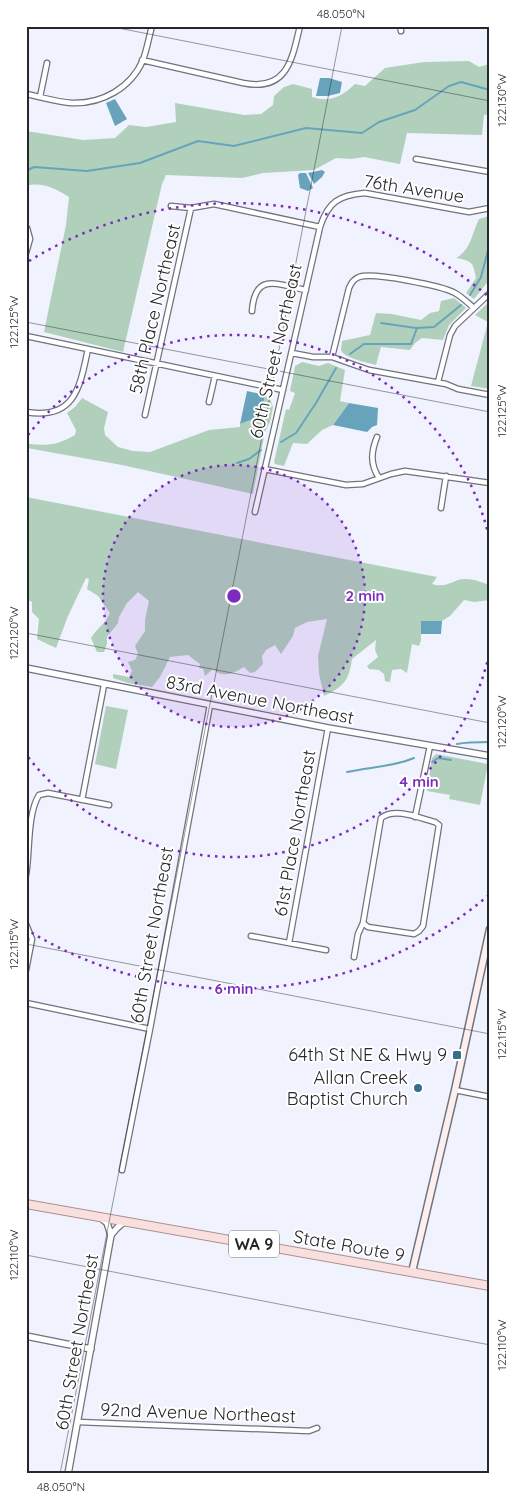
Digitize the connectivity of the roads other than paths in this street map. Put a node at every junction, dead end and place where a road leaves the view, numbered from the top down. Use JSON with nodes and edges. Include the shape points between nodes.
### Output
{"nodes":[{"id":1,"x":152,"y":26,"type":"edge"},
{"id":2,"x":300,"y":26,"type":"edge"},
{"id":3,"x":142,"y":60,"type":"junction"},
{"id":4,"x":47,"y":63,"type":"dead end"},
{"id":5,"x":26,"y":94,"type":"edge"},
{"id":6,"x":40,"y":97,"type":"junction"},
{"id":7,"x":416,"y":159,"type":"dead end"},
{"id":8,"x":490,"y":172,"type":"edge"},
{"id":9,"x":336,"y":201,"type":"joint"},
{"id":10,"x":171,"y":206,"type":"dead end"},
{"id":11,"x":191,"y":208,"type":"junction"},
{"id":12,"x":490,"y":208,"type":"edge"},
{"id":13,"x":320,"y":226,"type":"junction"},
{"id":14,"x":27,"y":228,"type":"edge"},
{"id":15,"x":26,"y":253,"type":"edge"},
{"id":16,"x":306,"y":290,"type":"junction"},
{"id":17,"x":490,"y":292,"type":"edge"},
{"id":18,"x":474,"y":308,"type":"junction"},
{"id":19,"x":252,"y":311,"type":"dead end"},
{"id":20,"x":26,"y":336,"type":"edge"},
{"id":21,"x":88,"y":349,"type":"junction"},
{"id":22,"x":292,"y":353,"type":"junction"},
{"id":23,"x":332,"y":357,"type":"junction"},
{"id":24,"x":156,"y":364,"type":"junction"},
{"id":25,"x":215,"y":376,"type":"junction"},
{"id":26,"x":438,"y":382,"type":"junction"},
{"id":27,"x":283,"y":390,"type":"junction"},
{"id":28,"x":490,"y":395,"type":"edge"},
{"id":29,"x":210,"y":402,"type":"dead end"},
{"id":30,"x":26,"y":412,"type":"edge"},
{"id":31,"x":145,"y":415,"type":"dead end"},
{"id":32,"x":377,"y":437,"type":"dead end"},
{"id":33,"x":264,"y":469,"type":"junction"},
{"id":34,"x":446,"y":476,"type":"junction"},
{"id":35,"x":379,"y":478,"type":"junction"},
{"id":36,"x":490,"y":483,"type":"edge"},
{"id":37,"x":441,"y":508,"type":"dead end"},
{"id":38,"x":255,"y":512,"type":"dead end"},
{"id":39,"x":26,"y":668,"type":"edge"},
{"id":40,"x":104,"y":685,"type":"junction"},
{"id":41,"x":210,"y":705,"type":"junction"},
{"id":42,"x":328,"y":728,"type":"junction"},
{"id":43,"x":430,"y":746,"type":"junction"},
{"id":44,"x":490,"y":756,"type":"edge"},
{"id":45,"x":82,"y":800,"type":"junction"},
{"id":46,"x":110,"y":805,"type":"dead end"},
{"id":47,"x":415,"y":817,"type":"junction"},
{"id":48,"x":26,"y":875,"type":"edge"},
{"id":49,"x":363,"y":923,"type":"junction"},
{"id":50,"x":26,"y":924,"type":"edge"},
{"id":51,"x":490,"y":930,"type":"edge"},
{"id":52,"x":251,"y":936,"type":"dead end"},
{"id":53,"x":289,"y":943,"type":"junction"},
{"id":54,"x":326,"y":950,"type":"dead end"},
{"id":55,"x":354,"y":957,"type":"dead end"},
{"id":56,"x":26,"y":970,"type":"edge"},
{"id":57,"x":26,"y":1002,"type":"edge"},
{"id":58,"x":150,"y":1029,"type":"junction"},
{"id":59,"x":455,"y":1090,"type":"junction"},
{"id":60,"x":490,"y":1097,"type":"edge"},
{"id":61,"x":122,"y":1170,"type":"dead end"},
{"id":62,"x":26,"y":1204,"type":"edge"},
{"id":63,"x":101,"y":1217,"type":"junction"},
{"id":64,"x":125,"y":1221,"type":"junction"},
{"id":65,"x":111,"y":1235,"type":"junction"},
{"id":66,"x":412,"y":1272,"type":"junction"},
{"id":67,"x":490,"y":1286,"type":"edge"},
{"id":68,"x":26,"y":1336,"type":"edge"},
{"id":69,"x":91,"y":1349,"type":"junction"},
{"id":70,"x":78,"y":1422,"type":"junction"},
{"id":71,"x":316,"y":1428,"type":"dead end"},
{"id":72,"x":68,"y":1474,"type":"edge"}],
"edges":[{"from":1,"to":3,"type":"street"},
{"from":2,"to":3,"type":"street","via":[[293,59],[283,75],[260,85]]},
{"from":3,"to":6,"type":"street","via":[[129,80],[111,95],[78,103]]},
{"from":4,"to":6,"type":"street"},
{"from":5,"to":6,"type":"street"},
{"from":7,"to":8,"type":"street"},
{"from":9,"to":12,"type":"street","name":"76th Avenue","via":[[351,194],[364,193],[469,212]]},
{"from":9,"to":13,"type":"street","name":"60th Street Northeast","via":[[328,207]]},
{"from":10,"to":11,"type":"street"},
{"from":11,"to":13,"type":"street","via":[[214,204]]},
{"from":11,"to":24,"type":"street","name":"58th Place Northeast"},
{"from":13,"to":16,"type":"street","name":"60th Street Northeast"},
{"from":14,"to":15,"type":"street","via":[[30,239]]},
{"from":16,"to":19,"type":"street","via":[[269,283],[262,285],[255,292]]},
{"from":16,"to":22,"type":"street","name":"60th Street Northeast"},
{"from":17,"to":18,"type":"street"},
{"from":18,"to":23,"type":"street","via":[[455,293],[438,286],[360,276],[352,282],[346,295]]},
{"from":18,"to":26,"type":"street","via":[[450,335]]},
{"from":20,"to":21,"type":"street"},
{"from":21,"to":24,"type":"street"},
{"from":21,"to":30,"type":"street","via":[[78,388],[70,401],[60,409],[44,414]]},
{"from":22,"to":23,"type":"street"},
{"from":22,"to":27,"type":"street","name":"60th Street Northeast"},
{"from":23,"to":26,"type":"street","via":[[370,370]]},
{"from":24,"to":25,"type":"street"},
{"from":24,"to":31,"type":"street","name":"58th Place Northeast"},
{"from":25,"to":27,"type":"street"},
{"from":25,"to":29,"type":"street"},
{"from":26,"to":28,"type":"street"},
{"from":27,"to":33,"type":"street","name":"60th Street Northeast"},
{"from":32,"to":35,"type":"street","via":[[372,454]]},
{"from":33,"to":35,"type":"street","via":[[346,485],[363,484]]},
{"from":33,"to":38,"type":"street","name":"60th Street Northeast"},
{"from":34,"to":35,"type":"street","via":[[405,471]]},
{"from":34,"to":36,"type":"street"},
{"from":34,"to":37,"type":"street"},
{"from":39,"to":40,"type":"street","name":"83rd Avenue Northeast"},
{"from":40,"to":41,"type":"street","name":"83rd Avenue Northeast"},
{"from":40,"to":45,"type":"street"},
{"from":41,"to":42,"type":"street","name":"83rd Avenue Northeast"},
{"from":41,"to":58,"type":"street","name":"60th Street Northeast"},
{"from":42,"to":43,"type":"street","name":"83rd Avenue Northeast"},
{"from":42,"to":53,"type":"street","name":"61st Place Northeast"},
{"from":43,"to":44,"type":"street","name":"83rd Avenue Northeast"},
{"from":43,"to":47,"type":"street"},
{"from":45,"to":46,"type":"street"},
{"from":45,"to":48,"type":"street","via":[[48,793],[39,795],[30,834]]},
{"from":47,"to":49,"type":"street","via":[[388,813],[381,818]]},
{"from":47,"to":49,"type":"street","via":[[439,825],[422,926],[414,934],[368,927]]},
{"from":49,"to":55,"type":"street"},
{"from":50,"to":56,"type":"street","via":[[32,940]]},
{"from":51,"to":59,"type":"main road"},
{"from":52,"to":53,"type":"street"},
{"from":53,"to":54,"type":"street"},
{"from":57,"to":58,"type":"street"},
{"from":58,"to":61,"type":"street","name":"60th Street Northeast"},
{"from":59,"to":60,"type":"street"},
{"from":59,"to":66,"type":"main road"},
{"from":62,"to":63,"type":"main road","name":"State Route 9","number":"WA 9"},
{"from":63,"to":64,"type":"main road","name":"State Route 9","number":"WA 9"},
{"from":63,"to":65,"type":"street"},
{"from":64,"to":65,"type":"street","name":"60th Street Northeast"},
{"from":64,"to":66,"type":"main road","name":"State Route 9","number":"WA 9"},
{"from":65,"to":69,"type":"street","name":"60th Street Northeast"},
{"from":66,"to":67,"type":"main road","name":"State Route 9","number":"WA 9"},
{"from":68,"to":69,"type":"street"},
{"from":69,"to":70,"type":"street","name":"60th Street Northeast"},
{"from":70,"to":71,"type":"street","name":"92nd Avenue Northeast","via":[[309,1431]]},
{"from":70,"to":72,"type":"street","name":"60th Street Northeast"}]}
